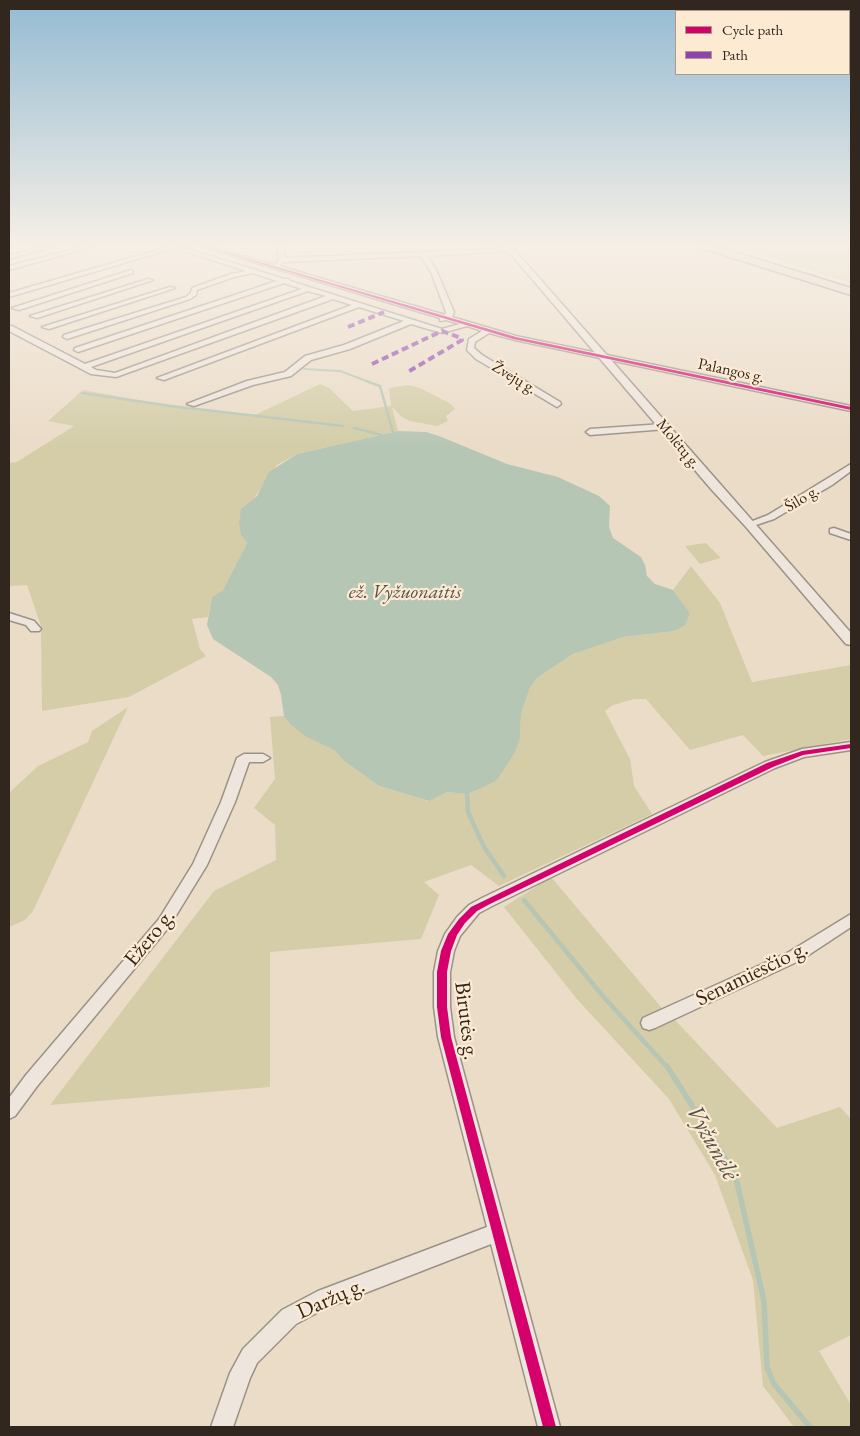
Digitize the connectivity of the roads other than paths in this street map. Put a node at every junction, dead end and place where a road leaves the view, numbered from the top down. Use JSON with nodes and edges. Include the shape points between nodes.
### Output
{"nodes":[{"id":1,"x":44,"y":313,"type":"edge"},
{"id":2,"x":91,"y":313,"type":"edge"},
{"id":3,"x":141,"y":313,"type":"edge"},
{"id":4,"x":189,"y":313,"type":"edge"},
{"id":5,"x":238,"y":313,"type":"edge"},
{"id":6,"x":287,"y":313,"type":"edge"},
{"id":7,"x":336,"y":313,"type":"edge"},
{"id":8,"x":388,"y":313,"type":"edge"},
{"id":9,"x":426,"y":313,"type":"edge"},
{"id":10,"x":450,"y":313,"type":"edge"},
{"id":11,"x":565,"y":313,"type":"edge"},
{"id":12,"x":34,"y":316,"type":"dead end"},
{"id":13,"x":443,"y":318,"type":"junction"},
{"id":14,"x":412,"y":321,"type":"junction"},
{"id":15,"x":464,"y":325,"type":"junction"},
{"id":16,"x":46,"y":327,"type":"dead end"},
{"id":17,"x":9,"y":328,"type":"edge"},
{"id":18,"x":487,"y":331,"type":"junction"},
{"id":19,"x":67,"y":337,"type":"dead end"},
{"id":20,"x":78,"y":350,"type":"dead end"},
{"id":21,"x":606,"y":359,"type":"junction"},
{"id":22,"x":84,"y":367,"type":"junction"},
{"id":23,"x":161,"y":378,"type":"dead end"},
{"id":24,"x":191,"y":404,"type":"dead end"},
{"id":25,"x":557,"y":404,"type":"dead end"},
{"id":26,"x":851,"y":409,"type":"edge"},
{"id":27,"x":664,"y":427,"type":"junction"},
{"id":28,"x":590,"y":432,"type":"dead end"},
{"id":29,"x":851,"y":467,"type":"edge"},
{"id":30,"x":750,"y":524,"type":"junction"},
{"id":31,"x":834,"y":531,"type":"dead end"},
{"id":32,"x":851,"y":536,"type":"edge"},
{"id":33,"x":9,"y":616,"type":"edge"},
{"id":34,"x":35,"y":630,"type":"dead end"},
{"id":35,"x":851,"y":641,"type":"edge"},
{"id":36,"x":851,"y":746,"type":"edge"},
{"id":37,"x":263,"y":758,"type":"dead end"},
{"id":38,"x":851,"y":920,"type":"edge"},
{"id":39,"x":649,"y":1023,"type":"dead end"},
{"id":40,"x":9,"y":1111,"type":"edge"},
{"id":41,"x":496,"y":1233,"type":"junction"},
{"id":42,"x":222,"y":1427,"type":"edge"},
{"id":43,"x":549,"y":1427,"type":"edge"}],
"edges":[{"from":1,"to":12,"type":"street"},
{"from":2,"to":16,"type":"street"},
{"from":3,"to":19,"type":"street"},
{"from":4,"to":20,"type":"street"},
{"from":5,"to":22,"type":"street"},
{"from":6,"to":22,"type":"street","via":[[116,375]]},
{"from":7,"to":23,"type":"street"},
{"from":8,"to":14,"type":"street"},
{"from":9,"to":13,"type":"street","name":"Palangos g."},
{"from":10,"to":13,"type":"street"},
{"from":11,"to":21,"type":"street","name":"Molėtų g."},
{"from":13,"to":15,"type":"street","name":"Palangos g."},
{"from":14,"to":15,"type":"street","via":[[442,331]]},
{"from":14,"to":24,"type":"street","via":[[347,347],[308,358],[288,374],[263,379]]},
{"from":15,"to":18,"type":"street","name":"Palangos g."},
{"from":17,"to":22,"type":"street"},
{"from":18,"to":21,"type":"street","name":"Palangos g."},
{"from":18,"to":25,"type":"street","name":"Žvejų g.","via":[[472,340],[470,348],[479,357]]},
{"from":21,"to":26,"type":"street","name":"Palangos g."},
{"from":21,"to":27,"type":"street","name":"Molėtų g."},
{"from":27,"to":28,"type":"street"},
{"from":27,"to":30,"type":"street","name":"Molėtų g.","via":[[714,488]]},
{"from":29,"to":30,"type":"street","name":"Šilo g.","via":[[771,517]]},
{"from":30,"to":35,"type":"street","name":"Molėtų g."},
{"from":31,"to":32,"type":"street"},
{"from":33,"to":34,"type":"street","via":[[30,623]]},
{"from":36,"to":41,"type":"street","name":"Birutės g.","via":[[802,753],[777,762],[486,902],[474,909],[452,934],[442,972],[446,1037]]},
{"from":37,"to":40,"type":"street","name":"Ežero g.","via":[[244,758],[200,865],[164,924]]},
{"from":38,"to":39,"type":"street","name":"Senamiesčio g.","via":[[795,956]]},
{"from":41,"to":42,"type":"street","name":"Daržų g.","via":[[318,1301],[290,1317],[250,1356]]},
{"from":41,"to":43,"type":"street","name":"Birutės g."}]}
